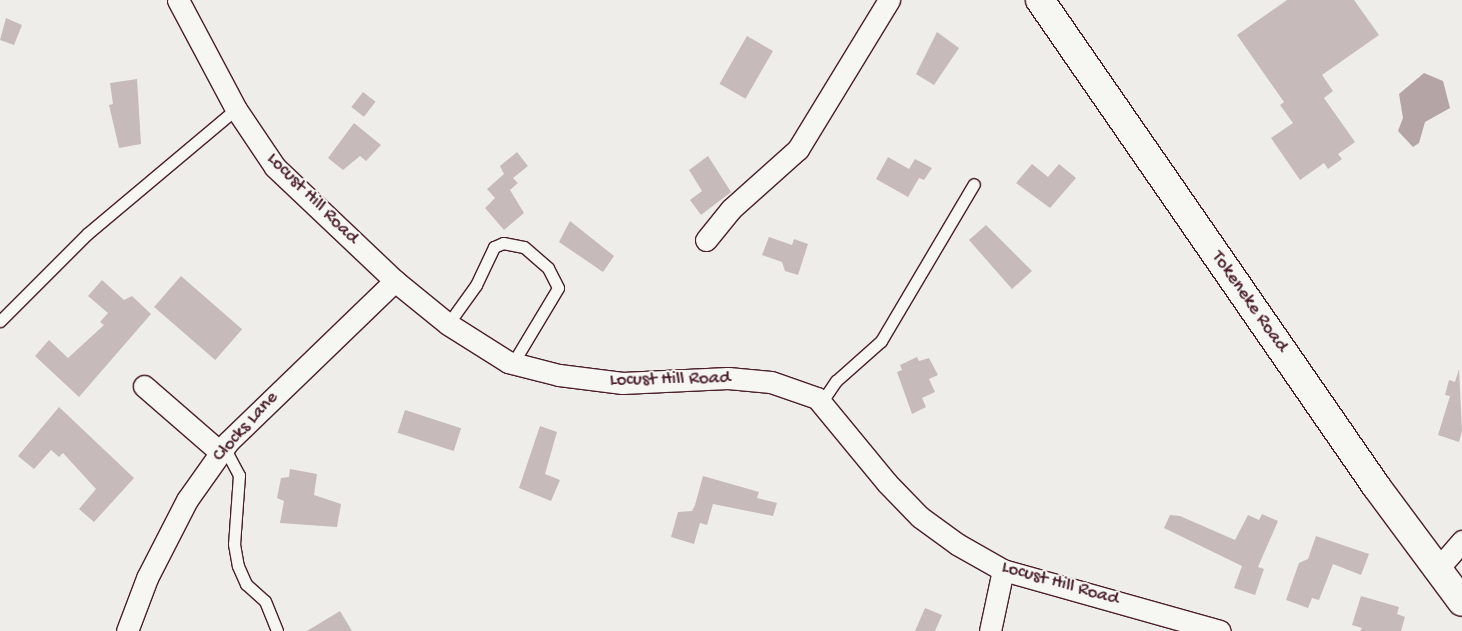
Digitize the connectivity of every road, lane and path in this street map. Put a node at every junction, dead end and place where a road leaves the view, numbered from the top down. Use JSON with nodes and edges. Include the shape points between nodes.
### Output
{"nodes":[{"id":1,"x":178,"y":0,"type":"edge"},
{"id":2,"x":889,"y":0,"type":"edge"},
{"id":3,"x":1040,"y":0,"type":"edge"},
{"id":4,"x":236,"y":109,"type":"junction"},
{"id":5,"x":974,"y":184,"type":"dead end"},
{"id":6,"x":706,"y":240,"type":"dead end"},
{"id":7,"x":395,"y":281,"type":"junction"},
{"id":8,"x":0,"y":321,"type":"edge"},
{"id":9,"x":448,"y":324,"type":"junction"},
{"id":10,"x":513,"y":363,"type":"junction"},
{"id":11,"x":144,"y":386,"type":"dead end"},
{"id":12,"x":821,"y":403,"type":"junction"},
{"id":13,"x":222,"y":450,"type":"junction"},
{"id":14,"x":1462,"y":541,"type":"edge"},
{"id":15,"x":1004,"y":570,"type":"junction"},
{"id":16,"x":1436,"y":571,"type":"junction"},
{"id":17,"x":1462,"y":602,"type":"edge"},
{"id":18,"x":127,"y":631,"type":"edge"},
{"id":19,"x":277,"y":631,"type":"edge"},
{"id":20,"x":990,"y":631,"type":"edge"},
{"id":21,"x":1220,"y":631,"type":"edge"}],
"edges":[{"from":1,"to":4,"type":"street","name":"Locust Hill Road"},
{"from":2,"to":6,"type":"street","via":[[798,149],[730,209]]},
{"from":3,"to":16,"type":"main road","name":"Tokeneke Road"},
{"from":4,"to":7,"type":"street","name":"Locust Hill Road","via":[[280,172]]},
{"from":4,"to":8,"type":"lane","via":[[86,234]]},
{"from":5,"to":12,"type":"lane","via":[[881,341],[836,381]]},
{"from":7,"to":9,"type":"street","name":"Locust Hill Road"},
{"from":7,"to":13,"type":"street","name":"Clocks Lane"},
{"from":9,"to":10,"type":"street","name":"Locust Hill Road"},
{"from":9,"to":10,"type":"lane","via":[[476,285],[494,247],[503,243],[524,247],[548,268],[558,288]]},
{"from":10,"to":12,"type":"street","name":"Locust Hill Road","via":[[622,383],[728,378],[771,382]]},
{"from":11,"to":13,"type":"street"},
{"from":12,"to":15,"type":"street","name":"Locust Hill Road","via":[[920,517]]},
{"from":13,"to":18,"type":"street","name":"Clocks Lane","via":[[178,518],[147,578]]},
{"from":13,"to":19,"type":"lane","via":[[239,475],[234,544],[238,566],[246,584],[265,601]]},
{"from":14,"to":16,"type":"street"},
{"from":15,"to":20,"type":"street"},
{"from":15,"to":21,"type":"street","name":"Locust Hill Road"},
{"from":16,"to":17,"type":"main road","name":"Tokeneke Road"}]}
